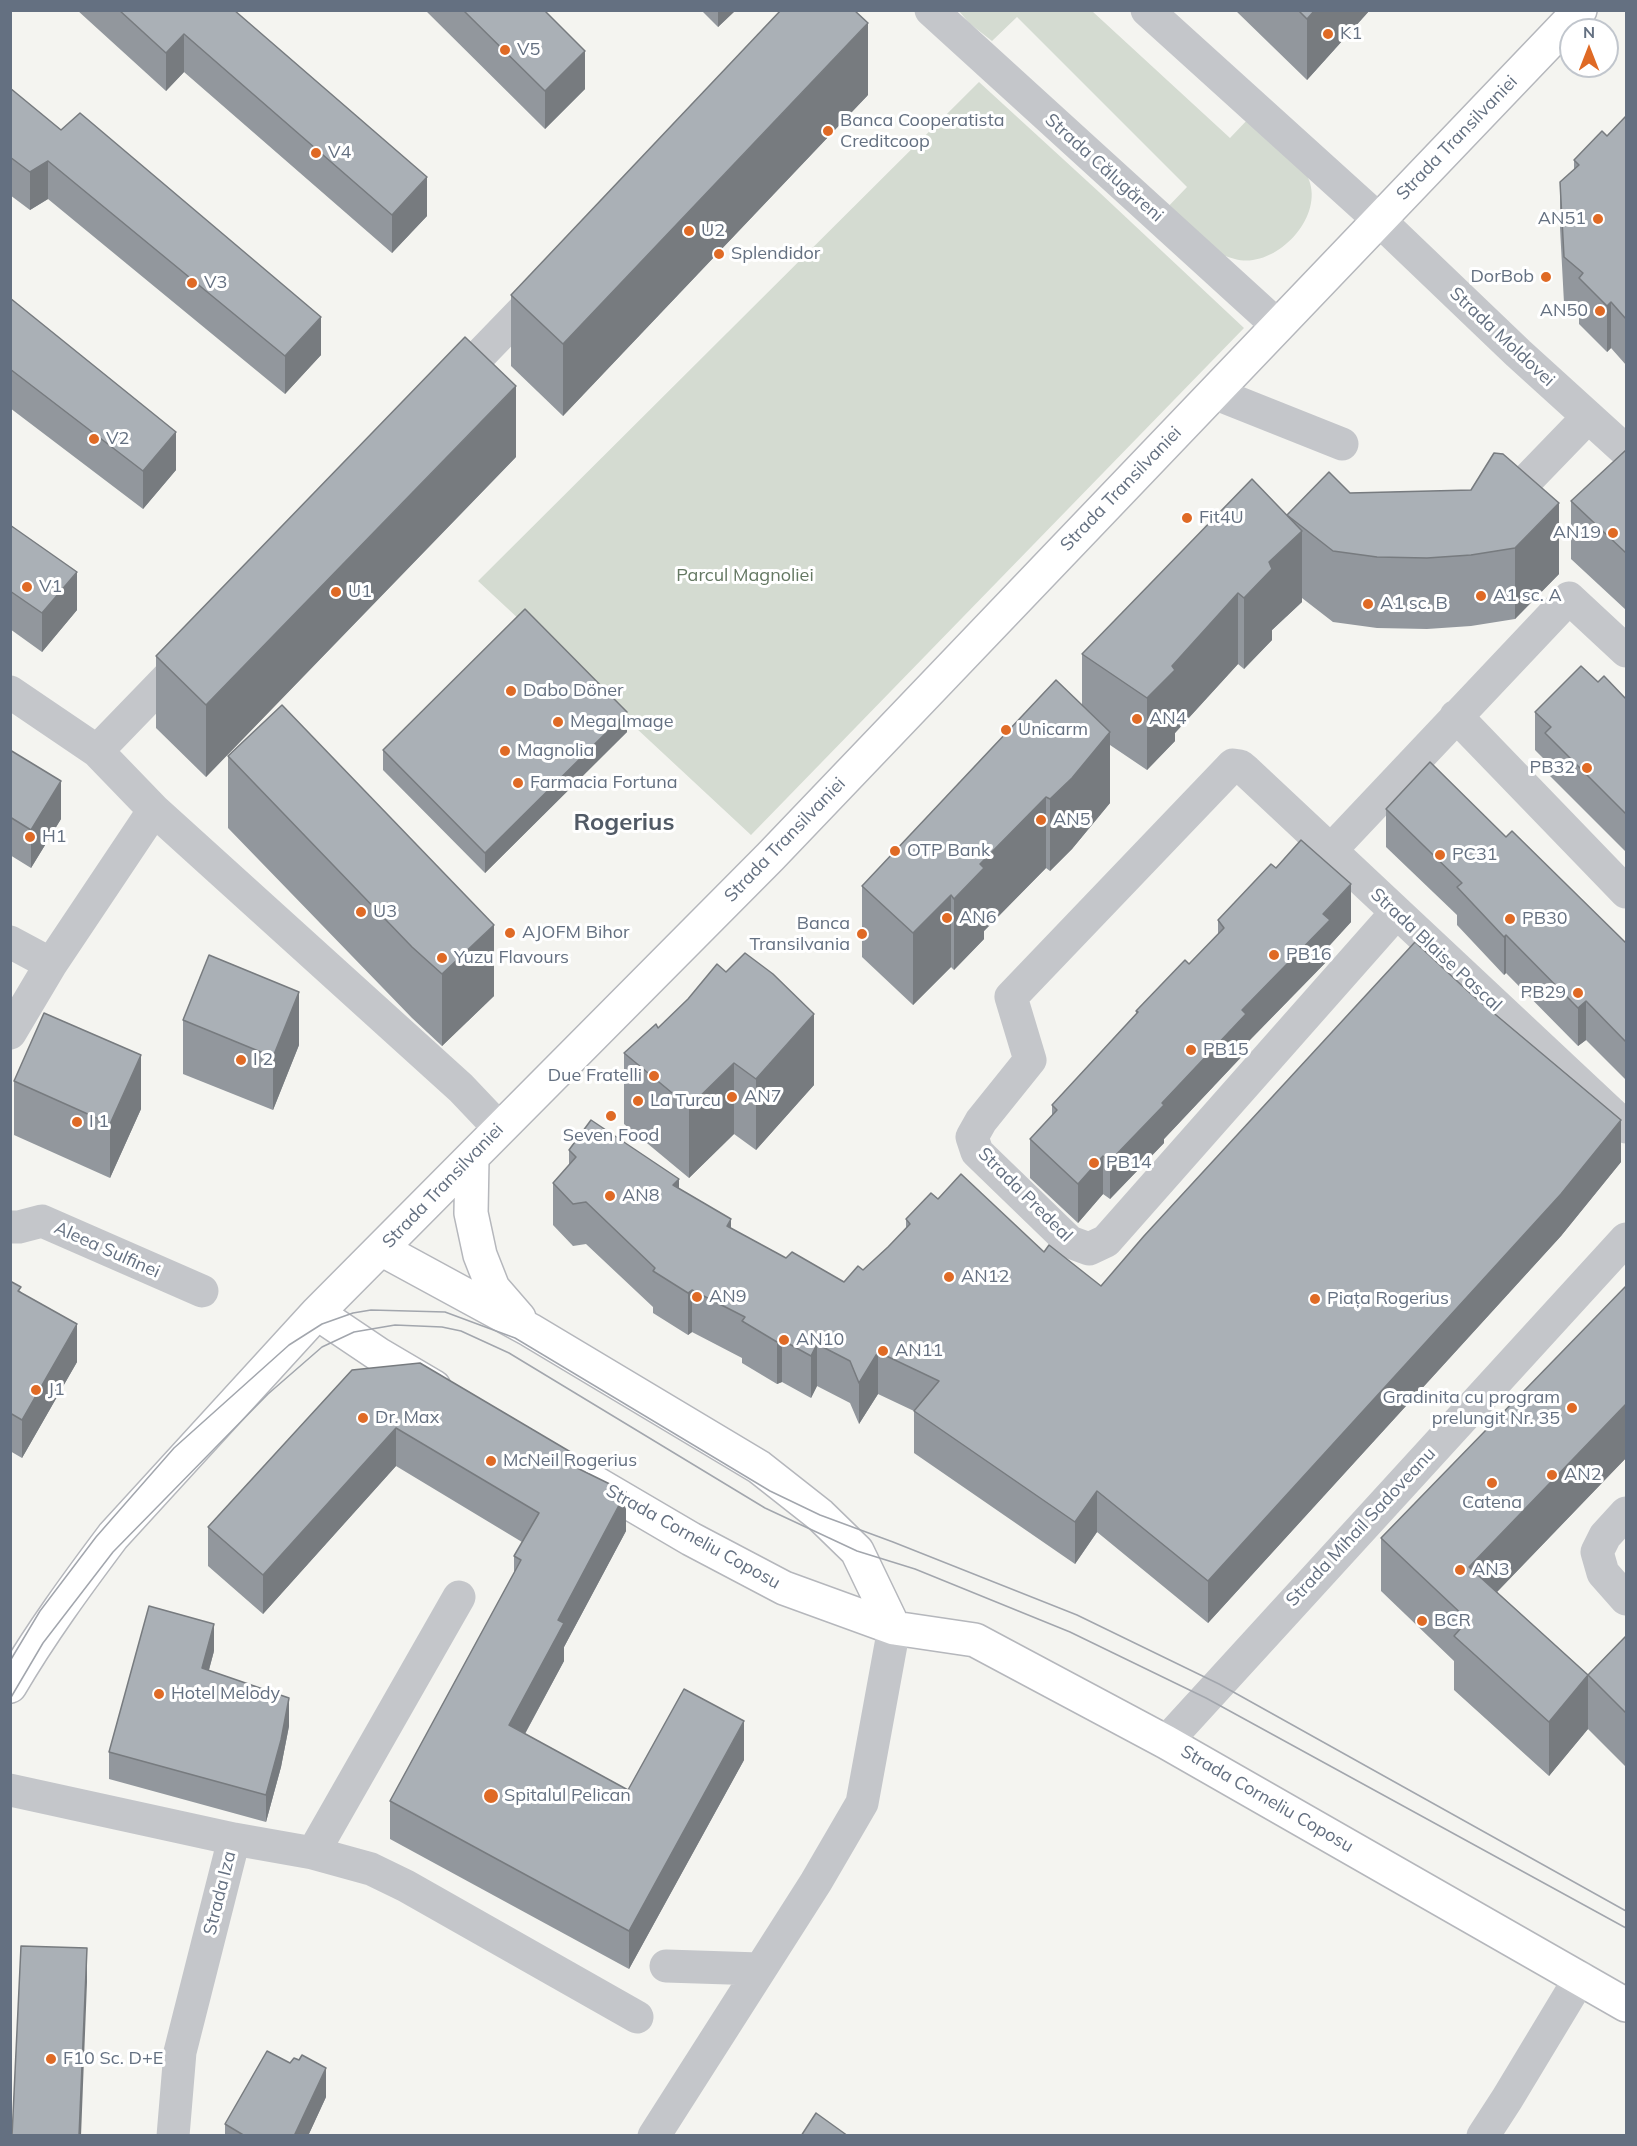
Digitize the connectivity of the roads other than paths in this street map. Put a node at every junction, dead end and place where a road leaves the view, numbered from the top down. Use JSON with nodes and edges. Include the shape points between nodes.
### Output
{"nodes":[{"id":1,"x":931,"y":10,"type":"edge"},
{"id":2,"x":1147,"y":10,"type":"edge"},
{"id":3,"x":1580,"y":10,"type":"edge"},
{"id":4,"x":1379,"y":220,"type":"junction"},
{"id":5,"x":564,"y":269,"type":"edge"},
{"id":6,"x":1278,"y":326,"type":"junction"},
{"id":7,"x":1214,"y":393,"type":"junction"},
{"id":8,"x":430,"y":406,"type":"edge"},
{"id":9,"x":1588,"y":417,"type":"junction"},
{"id":10,"x":1342,"y":444,"type":"dead end"},
{"id":11,"x":1626,"y":451,"type":"edge"},
{"id":12,"x":1501,"y":507,"type":"edge"},
{"id":13,"x":205,"y":639,"type":"edge"},
{"id":14,"x":1626,"y":651,"type":"edge"},
{"id":15,"x":10,"y":692,"type":"edge"},
{"id":16,"x":1456,"y":716,"type":"junction"},
{"id":17,"x":97,"y":751,"type":"junction"},
{"id":18,"x":1246,"y":771,"type":"joint"},
{"id":19,"x":154,"y":810,"type":"junction"},
{"id":20,"x":1331,"y":850,"type":"junction"},
{"id":21,"x":1626,"y":892,"type":"edge"},
{"id":22,"x":1396,"y":913,"type":"junction"},
{"id":23,"x":10,"y":942,"type":"edge"},
{"id":24,"x":51,"y":964,"type":"junction"},
{"id":25,"x":10,"y":1033,"type":"edge"},
{"id":26,"x":1626,"y":1127,"type":"edge"},
{"id":27,"x":500,"y":1128,"type":"junction"},
{"id":28,"x":472,"y":1159,"type":"junction"},
{"id":29,"x":10,"y":1227,"type":"edge"},
{"id":30,"x":1626,"y":1239,"type":"edge"},
{"id":31,"x":381,"y":1250,"type":"junction"},
{"id":32,"x":202,"y":1291,"type":"dead end"},
{"id":33,"x":317,"y":1312,"type":"junction"},
{"id":34,"x":530,"y":1330,"type":"junction"},
{"id":35,"x":460,"y":1402,"type":"edge"},
{"id":36,"x":560,"y":1462,"type":"edge"},
{"id":37,"x":1626,"y":1513,"type":"edge"},
{"id":38,"x":459,"y":1597,"type":"dead end"},
{"id":39,"x":1626,"y":1599,"type":"edge"},
{"id":40,"x":894,"y":1628,"type":"junction"},
{"id":41,"x":10,"y":1686,"type":"edge"},
{"id":42,"x":1166,"y":1742,"type":"junction"},
{"id":43,"x":10,"y":1790,"type":"edge"},
{"id":44,"x":234,"y":1839,"type":"junction"},
{"id":45,"x":313,"y":1853,"type":"junction"},
{"id":46,"x":666,"y":1966,"type":"dead end"},
{"id":47,"x":760,"y":1969,"type":"junction"},
{"id":48,"x":1580,"y":1978,"type":"junction"},
{"id":49,"x":1626,"y":2005,"type":"edge"},
{"id":50,"x":637,"y":2017,"type":"dead end"},
{"id":51,"x":173,"y":2136,"type":"edge"},
{"id":52,"x":654,"y":2136,"type":"edge"},
{"id":53,"x":1483,"y":2136,"type":"edge"}],
"edges":[{"from":1,"to":6,"type":"street","name":"Strada Călugăreni"},
{"from":2,"to":4,"type":"street"},
{"from":3,"to":4,"type":"main road","name":"Strada Transilvaniei"},
{"from":4,"to":6,"type":"main road","name":"Strada Transilvaniei"},
{"from":4,"to":9,"type":"street","name":"Strada Moldovei"},
{"from":5,"to":8,"type":"street"},
{"from":6,"to":7,"type":"main road","name":"Strada Transilvaniei"},
{"from":7,"to":10,"type":"street"},
{"from":7,"to":27,"type":"main road","name":"Strada Transilvaniei","via":[[770,857]]},
{"from":9,"to":11,"type":"street","name":"Strada Moldovei"},
{"from":9,"to":12,"type":"street"},
{"from":13,"to":17,"type":"street"},
{"from":14,"to":16,"type":"street","via":[[1569,598]]},
{"from":15,"to":17,"type":"street"},
{"from":16,"to":20,"type":"street"},
{"from":16,"to":21,"type":"street"},
{"from":17,"to":19,"type":"street"},
{"from":18,"to":20,"type":"street","name":"Strada Blaise Pascal"},
{"from":18,"to":22,"type":"street","name":"Strada Predeal","via":[[1233,765],[1011,997],[1030,1059],[972,1137],[976,1152],[1070,1242],[1089,1250],[1106,1241]]},
{"from":19,"to":24,"type":"street"},
{"from":19,"to":27,"type":"street","via":[[461,1088]]},
{"from":20,"to":22,"type":"street","name":"Strada Blaise Pascal"},
{"from":22,"to":26,"type":"street","name":"Strada Blaise Pascal"},
{"from":23,"to":24,"type":"street"},
{"from":24,"to":25,"type":"street"},
{"from":27,"to":28,"type":"main road","name":"Strada Transilvaniei"},
{"from":28,"to":31,"type":"main road","name":"Strada Transilvaniei"},
{"from":28,"to":34,"type":"main road","via":[[471,1213],[480,1255],[493,1288]]},
{"from":29,"to":32,"type":"street","name":"Aleea Sulfinei","via":[[42,1221]]},
{"from":30,"to":42,"type":"street","name":"Strada Mihail Sadoveanu"},
{"from":31,"to":33,"type":"main road","name":"Strada Transilvaniei"},
{"from":31,"to":34,"type":"main road"},
{"from":33,"to":35,"type":"main road","via":[[378,1354]]},
{"from":33,"to":41,"type":"main road","name":"Strada Transilvaniei","via":[[113,1536]]},
{"from":34,"to":40,"type":"main road","via":[[743,1457],[786,1487],[857,1551]]},
{"from":36,"to":40,"type":"main road","name":"Strada Corneliu Coposu","via":[[784,1588]]},
{"from":37,"to":39,"type":"street","via":[[1605,1536],[1597,1552],[1603,1573]]},
{"from":38,"to":45,"type":"street"},
{"from":40,"to":42,"type":"main road","name":"Strada Corneliu Coposu","via":[[975,1640]]},
{"from":40,"to":47,"type":"street","via":[[862,1803]]},
{"from":42,"to":48,"type":"main road","name":"Strada Corneliu Coposu"},
{"from":43,"to":44,"type":"street","name":"Strada Iza"},
{"from":44,"to":45,"type":"street"},
{"from":44,"to":51,"type":"street","name":"Strada Iza","via":[[180,2052]]},
{"from":45,"to":50,"type":"street","via":[[371,1869],[406,1886]]},
{"from":46,"to":47,"type":"street"},
{"from":47,"to":52,"type":"street"},
{"from":48,"to":49,"type":"main road","name":"Strada Corneliu Coposu"},
{"from":48,"to":53,"type":"street"}]}
